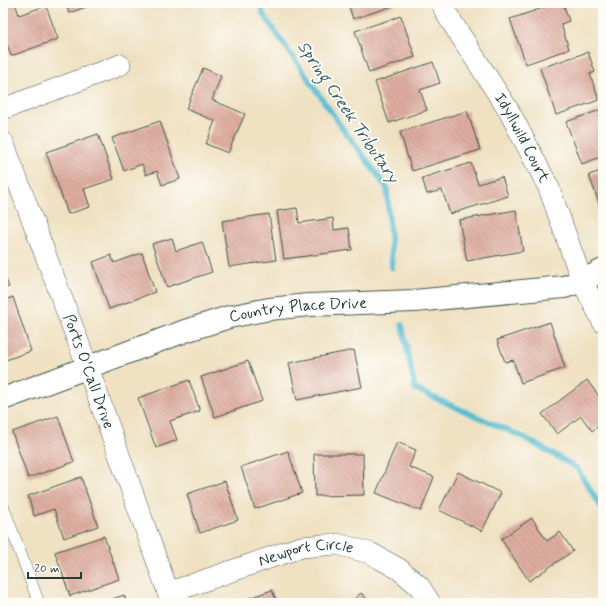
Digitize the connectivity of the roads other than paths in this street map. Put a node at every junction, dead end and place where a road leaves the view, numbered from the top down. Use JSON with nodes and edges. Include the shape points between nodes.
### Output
{"nodes":[{"id":1,"x":442,"y":3,"type":"edge"},
{"id":2,"x":120,"y":65,"type":"dead end"},
{"id":3,"x":3,"y":109,"type":"edge"},
{"id":4,"x":3,"y":142,"type":"edge"},
{"id":5,"x":603,"y":270,"type":"edge"},
{"id":6,"x":582,"y":281,"type":"junction"},
{"id":7,"x":603,"y":322,"type":"edge"},
{"id":8,"x":88,"y":368,"type":"junction"},
{"id":9,"x":3,"y":399,"type":"edge"},
{"id":10,"x":3,"y":506,"type":"edge"},
{"id":11,"x":170,"y":598,"type":"edge"},
{"id":12,"x":39,"y":603,"type":"edge"},
{"id":13,"x":430,"y":603,"type":"edge"}],
"edges":[{"from":1,"to":6,"type":"street","name":"Idyllwild Court","via":[[509,111],[549,188]]},
{"from":2,"to":3,"type":"street"},
{"from":4,"to":8,"type":"street","name":"Ports O'Call Drive"},
{"from":5,"to":6,"type":"street","name":"Country Place Drive"},
{"from":6,"to":7,"type":"street","name":"Idyllwild Court"},
{"from":6,"to":8,"type":"street","name":"Country Place Drive","via":[[564,287],[414,301],[269,309],[229,317],[185,331]]},
{"from":8,"to":9,"type":"street","name":"Country Place Drive"},
{"from":8,"to":11,"type":"street","name":"Ports O'Call Drive"},
{"from":10,"to":12,"type":"lane"},
{"from":11,"to":13,"type":"street","name":"Newport Circle","via":[[301,547],[337,544],[370,553],[399,569],[419,586]]}]}
